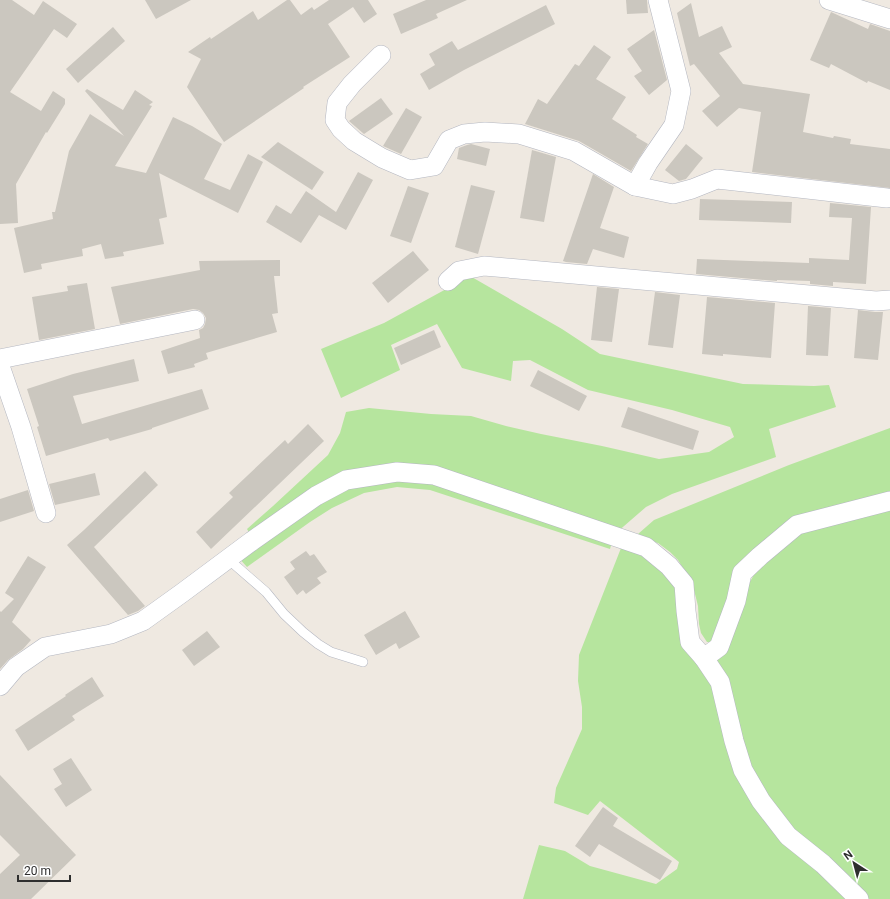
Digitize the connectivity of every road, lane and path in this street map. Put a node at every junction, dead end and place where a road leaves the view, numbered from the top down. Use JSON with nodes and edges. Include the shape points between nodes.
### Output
{"nodes":[{"id":1,"x":658,"y":0,"type":"edge"},
{"id":2,"x":829,"y":0,"type":"edge"},
{"id":3,"x":890,"y":19,"type":"edge"},
{"id":4,"x":381,"y":55,"type":"dead end"},
{"id":5,"x":635,"y":186,"type":"junction"},
{"id":6,"x":887,"y":198,"type":"dead end"},
{"id":7,"x":448,"y":281,"type":"dead end"},
{"id":8,"x":890,"y":300,"type":"edge"},
{"id":9,"x":195,"y":320,"type":"dead end"},
{"id":10,"x":0,"y":359,"type":"edge"},
{"id":11,"x":0,"y":366,"type":"edge"},
{"id":12,"x":890,"y":501,"type":"edge"},
{"id":13,"x":46,"y":513,"type":"dead end"},
{"id":14,"x":228,"y":559,"type":"junction"},
{"id":15,"x":704,"y":658,"type":"junction"},
{"id":16,"x":363,"y":662,"type":"dead end"},
{"id":17,"x":0,"y":686,"type":"edge"},
{"id":18,"x":859,"y":899,"type":"edge"}],
"edges":[{"from":1,"to":5,"type":"street","via":[[681,91],[674,125]]},
{"from":2,"to":3,"type":"street"},
{"from":4,"to":5,"type":"street","via":[[337,103],[335,120],[354,141],[382,158],[410,170],[434,166],[449,140],[464,134],[519,134],[574,151]]},
{"from":5,"to":6,"type":"street","via":[[673,194],[692,190],[717,179]]},
{"from":7,"to":8,"type":"street","via":[[459,271],[484,266],[876,301]]},
{"from":9,"to":10,"type":"street"},
{"from":11,"to":13,"type":"street"},
{"from":12,"to":15,"type":"street","via":[[797,525],[760,556],[742,573],[736,601],[719,647]]},
{"from":14,"to":15,"type":"street","via":[[316,496],[346,480],[397,472],[434,474],[646,547],[669,566],[684,584],[690,642]]},
{"from":14,"to":16,"type":"lane","via":[[266,592],[284,614],[318,644],[331,652]]},
{"from":14,"to":17,"type":"street","via":[[143,621],[110,634],[45,647],[16,667]]},
{"from":15,"to":18,"type":"street","via":[[720,682],[743,770],[762,802],[788,836],[823,864]]}]}
